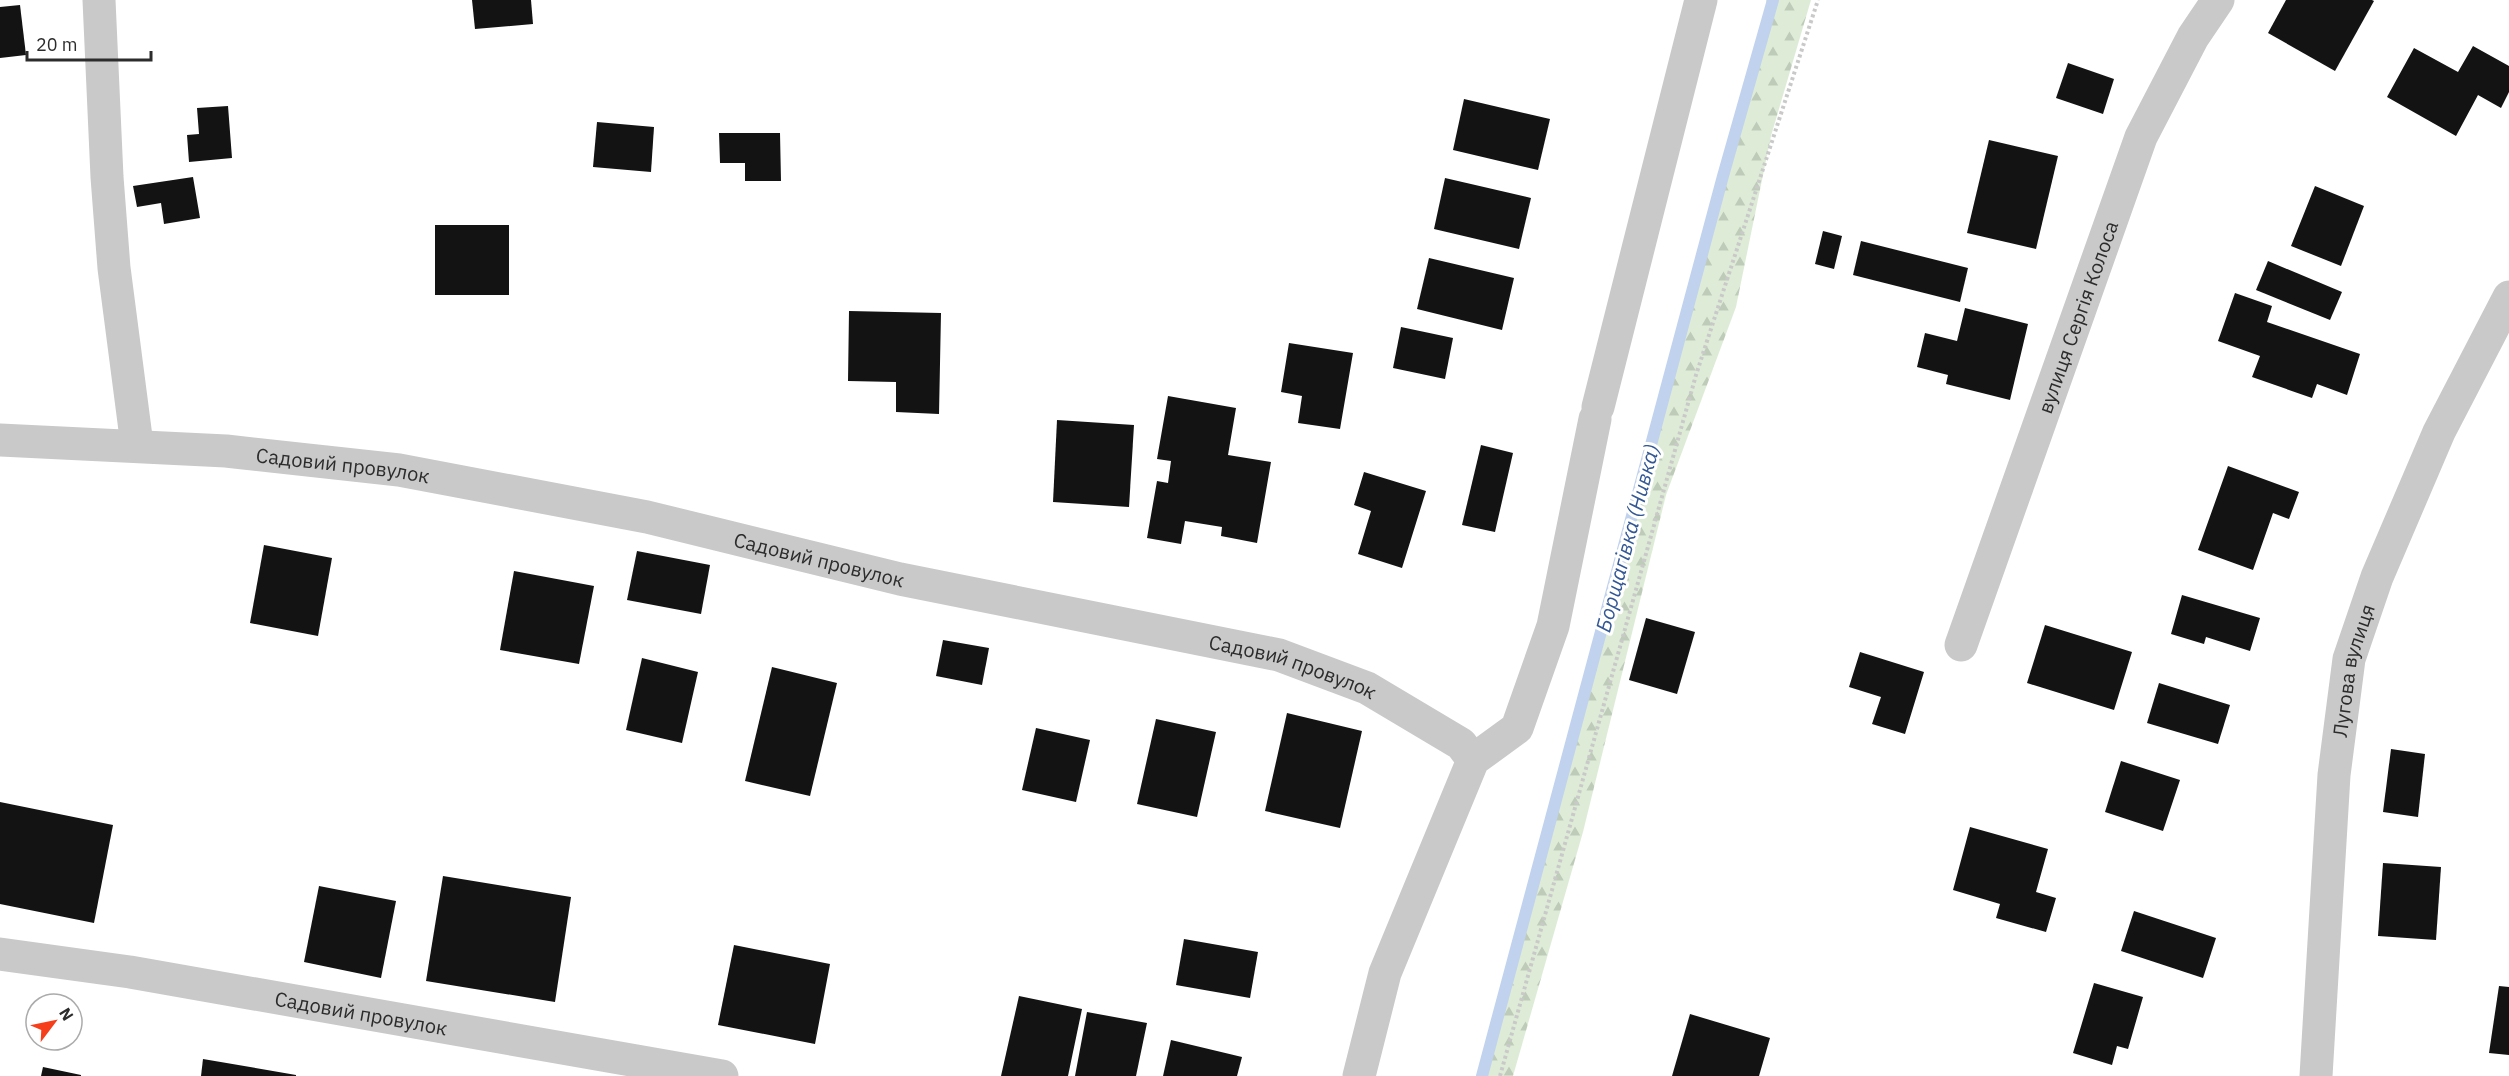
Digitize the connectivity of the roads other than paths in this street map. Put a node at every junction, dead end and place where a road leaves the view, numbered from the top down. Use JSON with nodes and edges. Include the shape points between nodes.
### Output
{"nodes":[{"id":1,"x":99,"y":0,"type":"edge"},
{"id":2,"x":1701,"y":0,"type":"edge"},
{"id":3,"x":2218,"y":0,"type":"edge"},
{"id":4,"x":2509,"y":297,"type":"edge"},
{"id":5,"x":0,"y":440,"type":"edge"},
{"id":6,"x":137,"y":446,"type":"junction"},
{"id":7,"x":1961,"y":645,"type":"dead end"},
{"id":8,"x":1473,"y":759,"type":"junction"},
{"id":9,"x":0,"y":954,"type":"edge"},
{"id":10,"x":722,"y":1076,"type":"edge"},
{"id":11,"x":1359,"y":1076,"type":"edge"},
{"id":12,"x":2316,"y":1076,"type":"edge"}],
"edges":[{"from":1,"to":6,"type":"street","via":[[114,268]]},
{"from":2,"to":8,"type":"street","via":[[1597,413],[1552,626],[1517,728]]},
{"from":3,"to":7,"type":"street","name":"вулиця Сергія Колоса","via":[[2193,37],[2141,137]]},
{"from":4,"to":12,"type":"street","name":"Лугова вулиця","via":[[2439,432],[2377,577],[2349,659],[2334,775]]},
{"from":5,"to":6,"type":"street","name":"Садовий провулок"},
{"from":6,"to":8,"type":"street","name":"Садовий провулок","via":[[226,451],[399,470],[648,517],[900,579],[1279,655],[1367,688],[1461,744]]},
{"from":8,"to":11,"type":"street","via":[[1385,973]]},
{"from":9,"to":10,"type":"street","name":"Садовий провулок","via":[[130,972]]}]}
